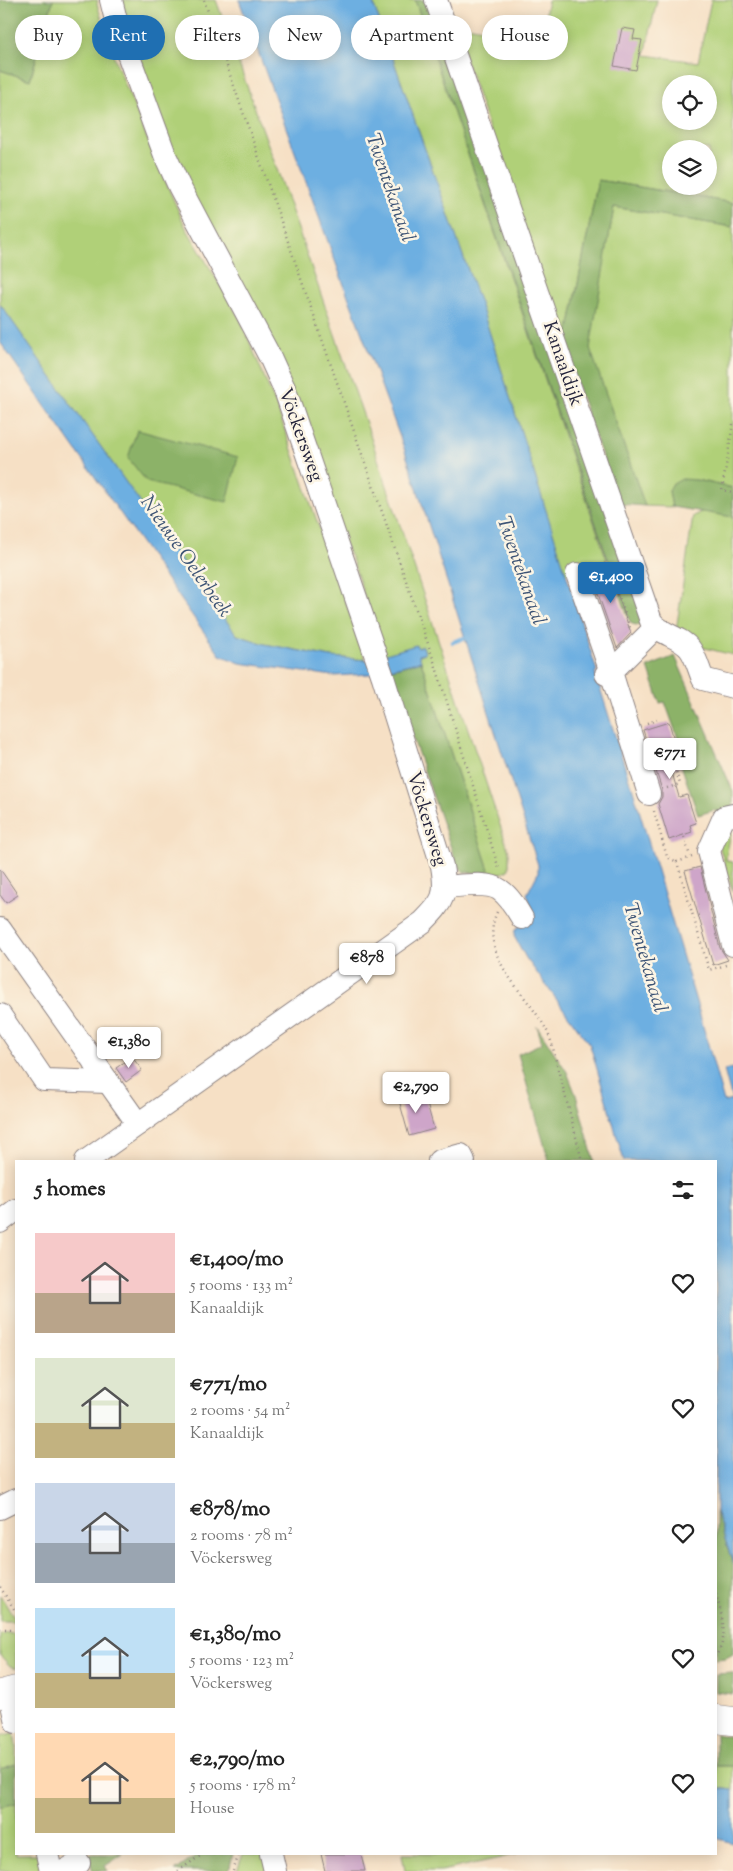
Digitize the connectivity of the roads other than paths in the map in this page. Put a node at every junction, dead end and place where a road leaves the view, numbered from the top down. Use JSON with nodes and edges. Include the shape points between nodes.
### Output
{"nodes":[{"id":1,"x":111,"y":0,"type":"edge"},
{"id":2,"x":436,"y":0,"type":"edge"},
{"id":3,"x":577,"y":574,"type":"road end"},
{"id":4,"x":655,"y":628,"type":"junction"},
{"id":5,"x":609,"y":673,"type":"junction"},
{"id":6,"x":733,"y":687,"type":"edge"},
{"id":7,"x":651,"y":800,"type":"road end"},
{"id":8,"x":733,"y":815,"type":"edge"},
{"id":9,"x":445,"y":887,"type":"junction"},
{"id":10,"x":522,"y":918,"type":"dead end"},
{"id":11,"x":0,"y":929,"type":"edge"},
{"id":12,"x":733,"y":945,"type":"edge"},
{"id":13,"x":0,"y":1015,"type":"edge"},
{"id":14,"x":108,"y":1082,"type":"junction"},
{"id":15,"x":138,"y":1124,"type":"junction"},
{"id":16,"x":87,"y":1160,"type":"edge"},
{"id":17,"x":443,"y":1160,"type":"edge"},
{"id":18,"x":464,"y":1160,"type":"edge"},
{"id":19,"x":15,"y":1211,"type":"edge"},
{"id":20,"x":0,"y":1222,"type":"edge"},
{"id":21,"x":15,"y":1500,"type":"edge"},
{"id":22,"x":0,"y":1508,"type":"edge"},
{"id":23,"x":8,"y":1692,"type":"edge"},
{"id":24,"x":15,"y":1718,"type":"edge"},
{"id":25,"x":717,"y":1719,"type":"edge"},
{"id":26,"x":733,"y":1721,"type":"edge"},
{"id":27,"x":47,"y":1855,"type":"edge"},
{"id":28,"x":271,"y":1855,"type":"edge"},
{"id":29,"x":51,"y":1871,"type":"edge"},
{"id":30,"x":275,"y":1871,"type":"edge"}],
"edges":[{"from":1,"to":9,"type":"street","name":"Vöckersweg","via":[[165,155],[285,390],[383,677],[442,866]]},
{"from":2,"to":4,"type":"street","name":"Kanaaldijk"},
{"from":3,"to":5,"type":"street"},
{"from":4,"to":5,"type":"street"},
{"from":4,"to":6,"type":"street","via":[[690,649],[703,679]]},
{"from":5,"to":7,"type":"street"},
{"from":8,"to":12,"type":"street","via":[[724,817],[700,854]]},
{"from":9,"to":10,"type":"street","name":"Vöckersweg","via":[[486,885],[500,890]]},
{"from":9,"to":15,"type":"street","name":"Vöckersweg","via":[[436,910],[423,922]]},
{"from":11,"to":14,"type":"street"},
{"from":13,"to":14,"type":"street","via":[[44,1080]]},
{"from":14,"to":15,"type":"street"},
{"from":15,"to":16,"type":"street","name":"Vöckersweg"},
{"from":17,"to":18,"type":"street","via":[[461,1155]]},
{"from":19,"to":20,"type":"street"},
{"from":21,"to":22,"type":"street"},
{"from":23,"to":24,"type":"street"},
{"from":25,"to":26,"type":"main road"},
{"from":27,"to":29,"type":"street"},
{"from":28,"to":30,"type":"street"}]}
